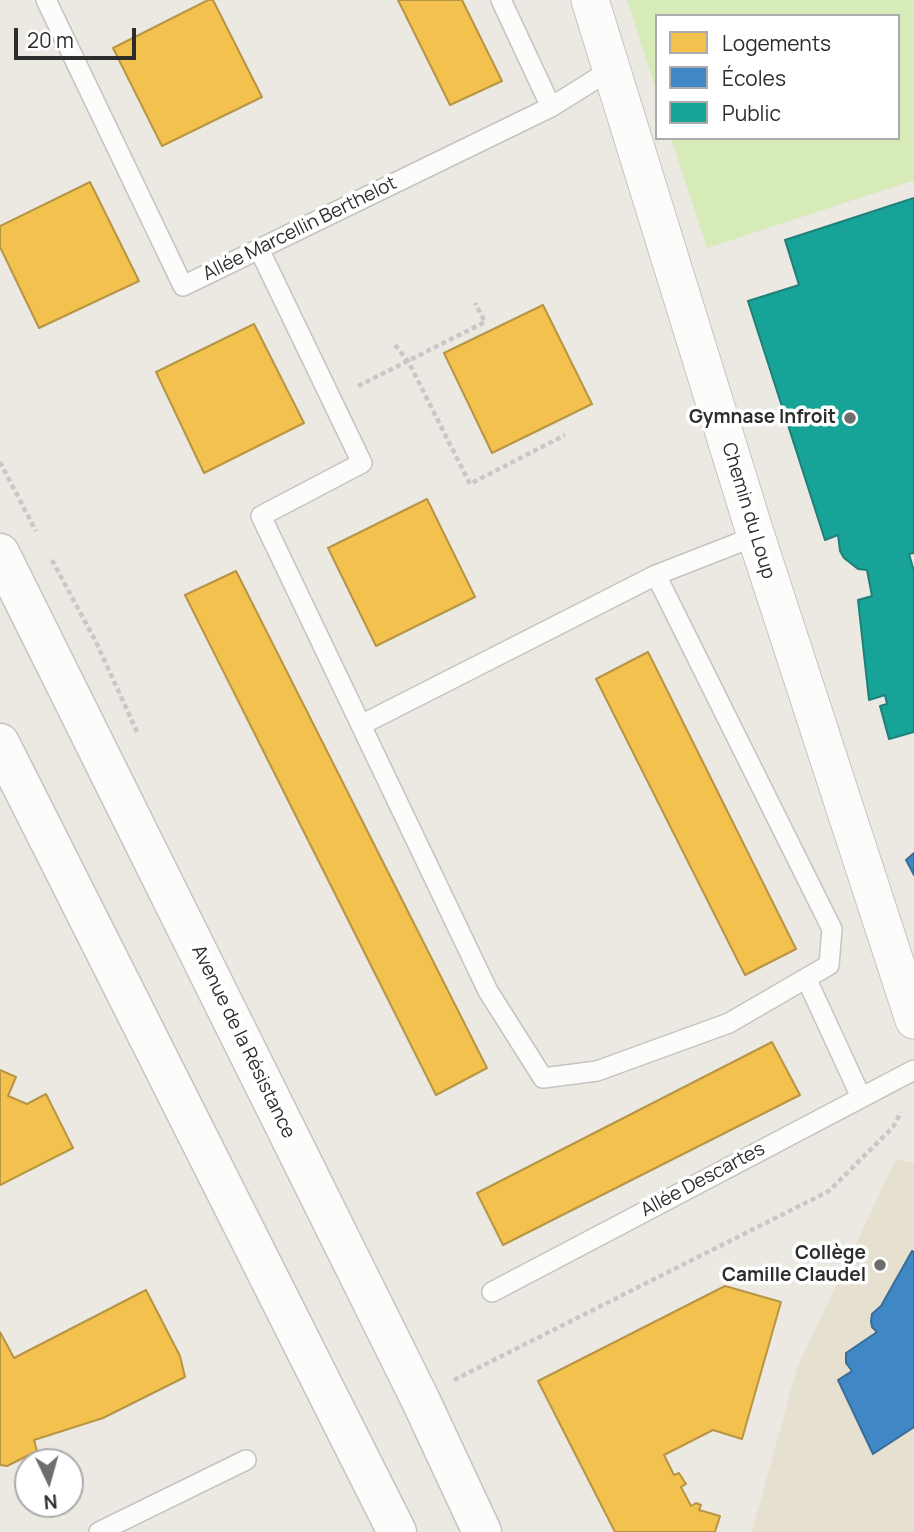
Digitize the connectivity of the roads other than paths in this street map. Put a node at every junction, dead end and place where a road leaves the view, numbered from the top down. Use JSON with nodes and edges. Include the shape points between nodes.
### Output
{"nodes":[{"id":1,"x":46,"y":0,"type":"edge"},
{"id":2,"x":501,"y":0,"type":"edge"},
{"id":3,"x":590,"y":0,"type":"edge"},
{"id":4,"x":612,"y":69,"type":"junction"},
{"id":5,"x":551,"y":107,"type":"junction"},
{"id":6,"x":259,"y":249,"type":"junction"},
{"id":7,"x":755,"y":536,"type":"junction"},
{"id":8,"x":0,"y":553,"type":"edge"},
{"id":9,"x":656,"y":575,"type":"junction"},
{"id":10,"x":361,"y":725,"type":"junction"},
{"id":11,"x":0,"y":743,"type":"edge"},
{"id":12,"x":807,"y":980,"type":"junction"},
{"id":13,"x":914,"y":1020,"type":"edge"},
{"id":14,"x":914,"y":1070,"type":"edge"},
{"id":15,"x":862,"y":1097,"type":"junction"},
{"id":16,"x":492,"y":1292,"type":"dead end"},
{"id":17,"x":246,"y":1460,"type":"dead end"},
{"id":18,"x":99,"y":1532,"type":"edge"},
{"id":19,"x":397,"y":1532,"type":"edge"},
{"id":20,"x":482,"y":1532,"type":"edge"}],
"edges":[{"from":1,"to":6,"type":"lane","name":"Allée Marcellin Berthelot","via":[[183,286]]},
{"from":2,"to":5,"type":"lane"},
{"from":3,"to":4,"type":"street","name":"Chemin du Loup"},
{"from":4,"to":5,"type":"lane","name":"Allée Marcellin Berthelot"},
{"from":4,"to":7,"type":"street","name":"Chemin du Loup"},
{"from":5,"to":6,"type":"lane","name":"Allée Marcellin Berthelot"},
{"from":6,"to":10,"type":"lane","via":[[362,463],[261,516]]},
{"from":7,"to":9,"type":"lane"},
{"from":7,"to":13,"type":"street","name":"Chemin du Loup"},
{"from":8,"to":20,"type":"main road","name":"Avenue de la Résistance"},
{"from":9,"to":10,"type":"lane"},
{"from":9,"to":12,"type":"lane","via":[[832,929],[829,965]]},
{"from":10,"to":12,"type":"lane","via":[[488,991],[543,1078],[597,1071],[729,1023]]},
{"from":11,"to":19,"type":"main road"},
{"from":12,"to":15,"type":"lane"},
{"from":14,"to":15,"type":"lane","name":"Allée Descartes"},
{"from":15,"to":16,"type":"lane","name":"Allée Descartes"},
{"from":17,"to":18,"type":"lane"}]}
